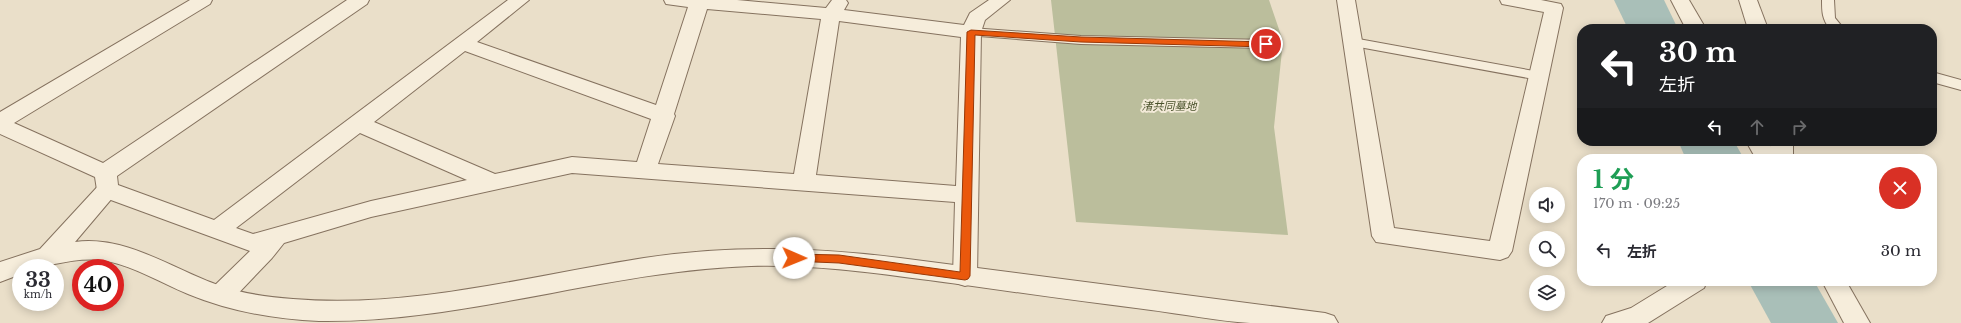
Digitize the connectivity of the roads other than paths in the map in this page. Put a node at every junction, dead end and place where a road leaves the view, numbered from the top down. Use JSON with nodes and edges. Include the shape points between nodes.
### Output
{"nodes":[{"id":1,"x":203,"y":0,"type":"edge"},
{"id":2,"x":360,"y":0,"type":"edge"},
{"id":3,"x":520,"y":0,"type":"edge"},
{"id":4,"x":673,"y":0,"type":"edge"},
{"id":5,"x":1001,"y":0,"type":"edge"},
{"id":6,"x":1346,"y":0,"type":"edge"},
{"id":7,"x":1509,"y":0,"type":"edge"},
{"id":8,"x":1680,"y":0,"type":"edge"},
{"id":9,"x":1748,"y":0,"type":"edge"},
{"id":10,"x":1828,"y":0,"type":"edge"},
{"id":11,"x":700,"y":3,"type":"junction"},
{"id":12,"x":836,"y":7,"type":"edge"},
{"id":13,"x":1693,"y":24,"type":"edge"},
{"id":14,"x":1756,"y":24,"type":"edge"},
{"id":15,"x":1833,"y":24,"type":"edge"},
{"id":16,"x":971,"y":32,"type":"junction"},
{"id":17,"x":1353,"y":42,"type":"junction"},
{"id":18,"x":464,"y":44,"type":"junction"},
{"id":19,"x":1266,"y":44,"type":"dead end"},
{"id":20,"x":1539,"y":76,"type":"junction"},
{"id":21,"x":1937,"y":78,"type":"edge"},
{"id":22,"x":1961,"y":85,"type":"edge"},
{"id":23,"x":664,"y":116,"type":"junction"},
{"id":24,"x":0,"y":124,"type":"edge"},
{"id":25,"x":359,"y":124,"type":"junction"},
{"id":26,"x":645,"y":170,"type":"junction"},
{"id":27,"x":107,"y":182,"type":"junction"},
{"id":28,"x":495,"y":182,"type":"junction"},
{"id":29,"x":804,"y":183,"type":"junction"},
{"id":30,"x":967,"y":195,"type":"junction"},
{"id":31,"x":217,"y":230,"type":"junction"},
{"id":32,"x":274,"y":237,"type":"junction"},
{"id":33,"x":48,"y":256,"type":"junction"},
{"id":34,"x":0,"y":273,"type":"edge"},
{"id":35,"x":965,"y":276,"type":"junction"},
{"id":36,"x":1687,"y":286,"type":"edge"},
{"id":37,"x":1837,"y":286,"type":"edge"},
{"id":38,"x":221,"y":296,"type":"junction"},
{"id":39,"x":1325,"y":323,"type":"edge"},
{"id":40,"x":1615,"y":323,"type":"edge"},
{"id":41,"x":1857,"y":323,"type":"edge"}],
"edges":[{"from":1,"to":24,"type":"street"},
{"from":2,"to":27,"type":"street"},
{"from":3,"to":18,"type":"street"},
{"from":4,"to":11,"type":"street"},
{"from":5,"to":16,"type":"street","via":[[977,17]]},
{"from":6,"to":17,"type":"street"},
{"from":7,"to":20,"type":"street","via":[[1554,8]]},
{"from":8,"to":13,"type":"street"},
{"from":9,"to":14,"type":"street"},
{"from":10,"to":15,"type":"lane","via":[[1829,19]]},
{"from":11,"to":12,"type":"street"},
{"from":11,"to":23,"type":"street"},
{"from":12,"to":16,"type":"street"},
{"from":12,"to":29,"type":"street"},
{"from":16,"to":19,"type":"lane","via":[[1081,40]]},
{"from":16,"to":30,"type":"street"},
{"from":17,"to":20,"type":"lane"},
{"from":17,"to":20,"type":"street","via":[[1384,236],[1500,251]]},
{"from":18,"to":23,"type":"street"},
{"from":18,"to":25,"type":"street"},
{"from":21,"to":22,"type":"lane"},
{"from":23,"to":26,"type":"street"},
{"from":24,"to":27,"type":"street"},
{"from":25,"to":28,"type":"street"},
{"from":25,"to":31,"type":"street"},
{"from":26,"to":28,"type":"street","via":[[572,165]]},
{"from":26,"to":29,"type":"street"},
{"from":27,"to":31,"type":"street"},
{"from":27,"to":33,"type":"street"},
{"from":28,"to":32,"type":"street","via":[[371,209]]},
{"from":29,"to":30,"type":"street"},
{"from":30,"to":35,"type":"street"},
{"from":31,"to":32,"type":"street","via":[[252,243]]},
{"from":32,"to":38,"type":"street","via":[[264,252]]},
{"from":33,"to":34,"type":"street"},
{"from":33,"to":38,"type":"street","via":[[91,250],[130,258]]},
{"from":35,"to":38,"type":"street","via":[[839,259],[750,257],[677,262],[601,273],[480,298],[405,307],[330,311],[265,306]]},
{"from":35,"to":39,"type":"street"},
{"from":36,"to":40,"type":"street","via":[[1639,316]]},
{"from":37,"to":41,"type":"street"}]}
